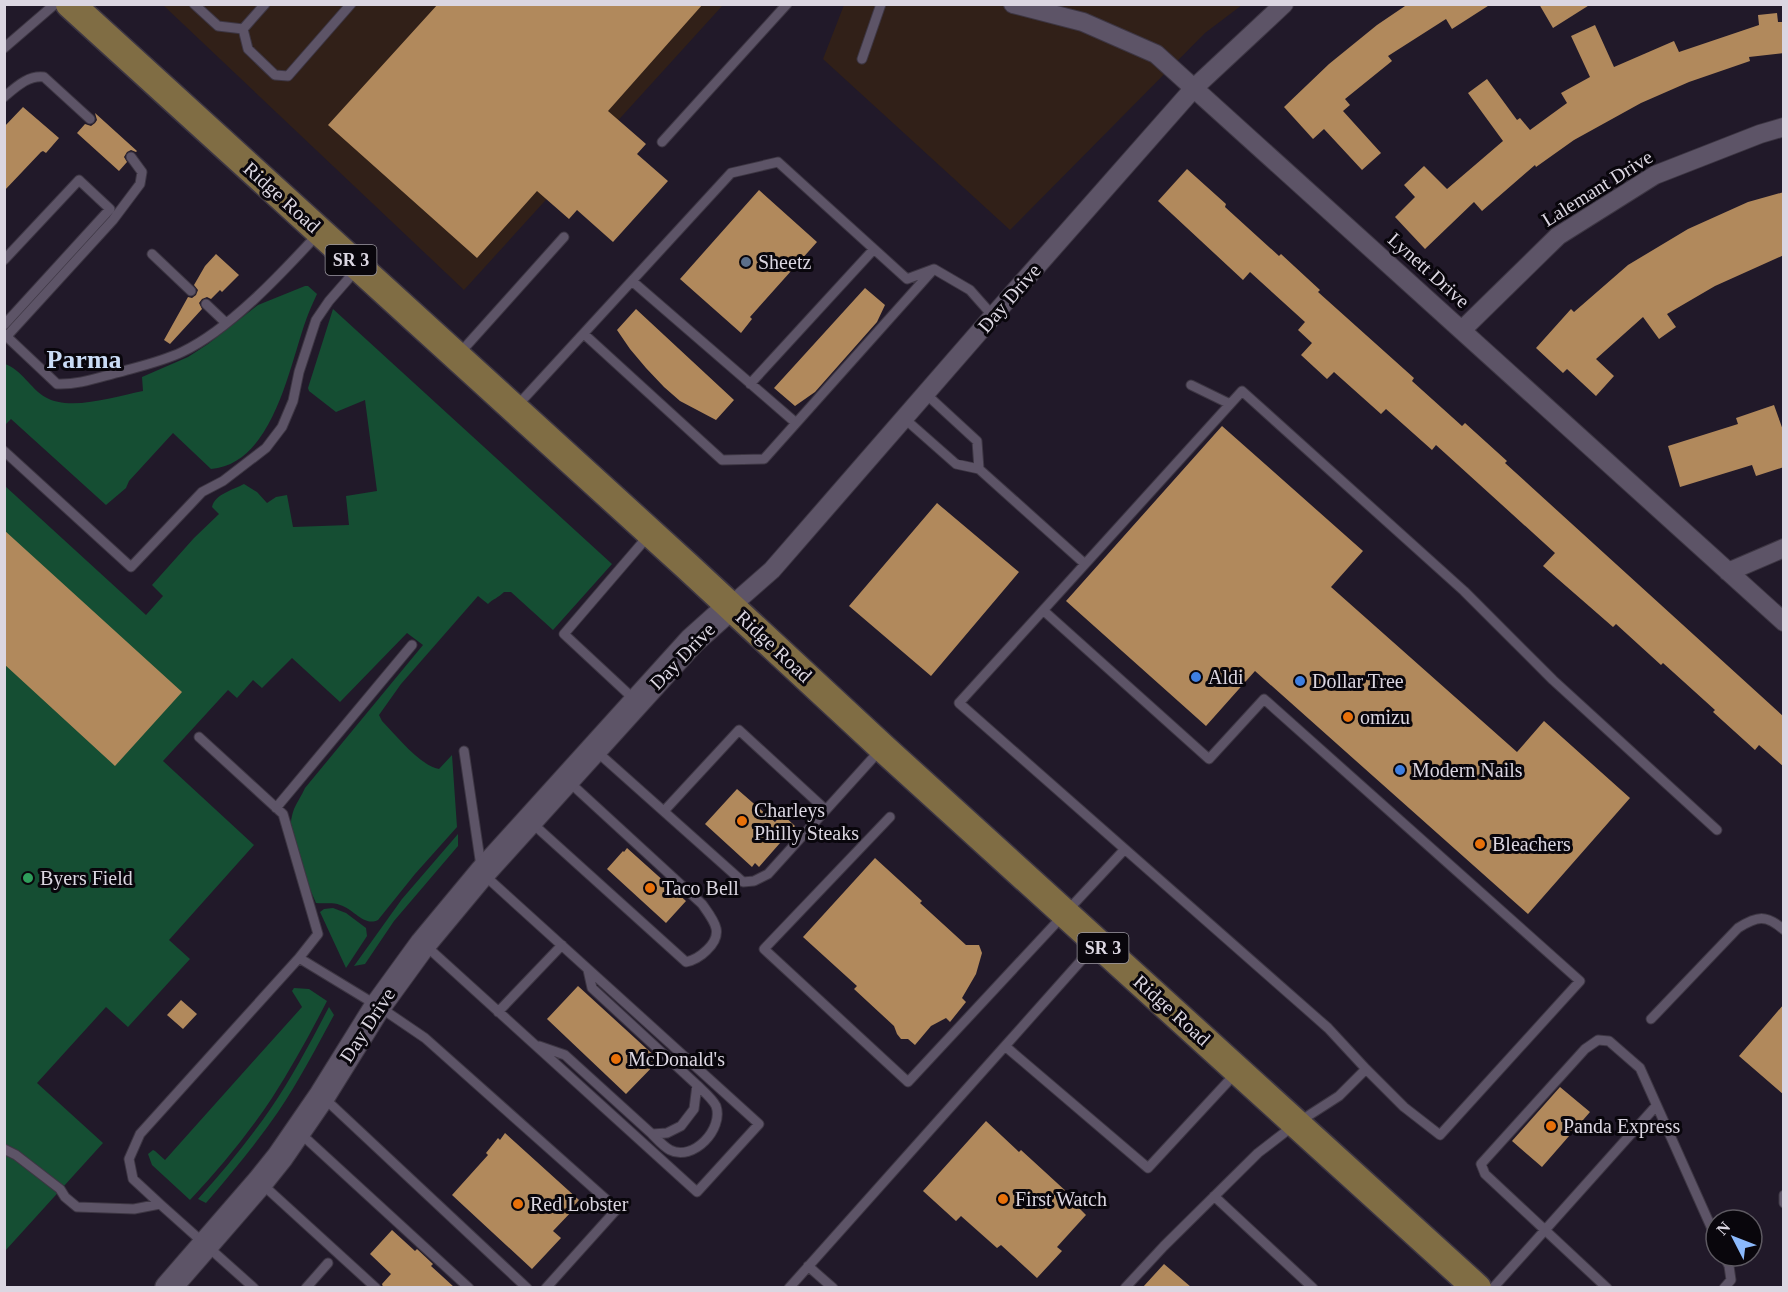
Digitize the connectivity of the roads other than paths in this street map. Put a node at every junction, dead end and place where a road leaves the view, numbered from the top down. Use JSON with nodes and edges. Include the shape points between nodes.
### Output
{"nodes":[{"id":1,"x":55,"y":4,"type":"edge"},
{"id":2,"x":70,"y":4,"type":"edge"},
{"id":3,"x":194,"y":4,"type":"edge"},
{"id":4,"x":265,"y":4,"type":"edge"},
{"id":5,"x":351,"y":4,"type":"edge"},
{"id":6,"x":787,"y":4,"type":"edge"},
{"id":7,"x":881,"y":4,"type":"edge"},
{"id":8,"x":1284,"y":4,"type":"edge"},
{"id":9,"x":1018,"y":5,"type":"edge"},
{"id":10,"x":243,"y":29,"type":"junction"},
{"id":11,"x":4,"y":48,"type":"edge"},
{"id":12,"x":862,"y":59,"type":"dead end"},
{"id":13,"x":1194,"y":88,"type":"junction"},
{"id":14,"x":4,"y":97,"type":"edge"},
{"id":15,"x":90,"y":119,"type":"dead end"},
{"id":16,"x":1784,"y":127,"type":"edge"},
{"id":17,"x":662,"y":142,"type":"dead end"},
{"id":18,"x":131,"y":157,"type":"dead end"},
{"id":19,"x":320,"y":231,"type":"junction"},
{"id":20,"x":564,"y":237,"type":"dead end"},
{"id":21,"x":874,"y":249,"type":"junction"},
{"id":22,"x":152,"y":254,"type":"dead end"},
{"id":23,"x":4,"y":260,"type":"edge"},
{"id":24,"x":359,"y":267,"type":"junction"},
{"id":25,"x":934,"y":269,"type":"junction"},
{"id":26,"x":632,"y":281,"type":"junction"},
{"id":27,"x":191,"y":291,"type":"dead end"},
{"id":28,"x":206,"y":304,"type":"dead end"},
{"id":29,"x":993,"y":316,"type":"junction"},
{"id":30,"x":226,"y":323,"type":"junction"},
{"id":31,"x":4,"y":325,"type":"edge"},
{"id":32,"x":1462,"y":330,"type":"junction"},
{"id":33,"x":584,"y":334,"type":"junction"},
{"id":34,"x":6,"y":335,"type":"edge"},
{"id":35,"x":457,"y":356,"type":"junction"},
{"id":36,"x":750,"y":384,"type":"junction"},
{"id":37,"x":1191,"y":385,"type":"dead end"},
{"id":38,"x":926,"y":394,"type":"junction"},
{"id":39,"x":1230,"y":404,"type":"junction"},
{"id":40,"x":515,"y":409,"type":"junction"},
{"id":41,"x":905,"y":419,"type":"junction"},
{"id":42,"x":796,"y":423,"type":"junction"},
{"id":43,"x":4,"y":451,"type":"edge"},
{"id":44,"x":979,"y":469,"type":"junction"},
{"id":45,"x":651,"y":533,"type":"junction"},
{"id":46,"x":1784,"y":548,"type":"edge"},
{"id":47,"x":1085,"y":564,"type":"junction"},
{"id":48,"x":1728,"y":572,"type":"junction"},
{"id":49,"x":731,"y":606,"type":"junction"},
{"id":50,"x":1044,"y":611,"type":"junction"},
{"id":51,"x":1784,"y":622,"type":"edge"},
{"id":52,"x":412,"y":645,"type":"dead end"},
{"id":53,"x":638,"y":702,"type":"junction"},
{"id":54,"x":199,"y":737,"type":"dead end"},
{"id":55,"x":883,"y":748,"type":"junction"},
{"id":56,"x":595,"y":750,"type":"junction"},
{"id":57,"x":464,"y":751,"type":"dead end"},
{"id":58,"x":566,"y":780,"type":"junction"},
{"id":59,"x":276,"y":808,"type":"junction"},
{"id":60,"x":826,"y":810,"type":"junction"},
{"id":61,"x":664,"y":811,"type":"junction"},
{"id":62,"x":890,"y":817,"type":"dead end"},
{"id":63,"x":530,"y":821,"type":"junction"},
{"id":64,"x":1717,"y":830,"type":"dead end"},
{"id":65,"x":1124,"y":850,"type":"junction"},
{"id":66,"x":482,"y":873,"type":"junction"},
{"id":67,"x":1065,"y":912,"type":"junction"},
{"id":68,"x":1784,"y":930,"type":"edge"},
{"id":69,"x":1097,"y":942,"type":"junction"},
{"id":70,"x":423,"y":944,"type":"junction"},
{"id":71,"x":562,"y":945,"type":"junction"},
{"id":72,"x":299,"y":958,"type":"junction"},
{"id":73,"x":588,"y":969,"type":"junction"},
{"id":74,"x":378,"y":1006,"type":"junction"},
{"id":75,"x":498,"y":1012,"type":"junction"},
{"id":76,"x":1651,"y":1019,"type":"dead end"},
{"id":77,"x":534,"y":1045,"type":"junction"},
{"id":78,"x":1005,"y":1046,"type":"junction"},
{"id":79,"x":1366,"y":1069,"type":"junction"},
{"id":80,"x":1239,"y":1070,"type":"junction"},
{"id":81,"x":697,"y":1085,"type":"junction"},
{"id":82,"x":322,"y":1096,"type":"junction"},
{"id":83,"x":1656,"y":1106,"type":"junction"},
{"id":84,"x":1297,"y":1123,"type":"junction"},
{"id":85,"x":298,"y":1131,"type":"junction"},
{"id":86,"x":652,"y":1134,"type":"junction"},
{"id":87,"x":4,"y":1149,"type":"edge"},
{"id":88,"x":260,"y":1182,"type":"junction"},
{"id":89,"x":1784,"y":1194,"type":"edge"},
{"id":90,"x":1214,"y":1196,"type":"junction"},
{"id":91,"x":1784,"y":1203,"type":"edge"},
{"id":92,"x":160,"y":1204,"type":"junction"},
{"id":93,"x":1704,"y":1212,"type":"edge"},
{"id":94,"x":1546,"y":1230,"type":"junction"},
{"id":95,"x":206,"y":1245,"type":"junction"},
{"id":96,"x":328,"y":1263,"type":"dead end"},
{"id":97,"x":808,"y":1266,"type":"junction"},
{"id":98,"x":1729,"y":1268,"type":"edge"},
{"id":99,"x":168,"y":1287,"type":"edge"},
{"id":100,"x":254,"y":1287,"type":"edge"},
{"id":101,"x":306,"y":1287,"type":"edge"},
{"id":102,"x":376,"y":1287,"type":"edge"},
{"id":103,"x":469,"y":1287,"type":"edge"},
{"id":104,"x":527,"y":1287,"type":"edge"},
{"id":105,"x":546,"y":1287,"type":"edge"},
{"id":106,"x":789,"y":1287,"type":"edge"},
{"id":107,"x":833,"y":1287,"type":"edge"},
{"id":108,"x":1125,"y":1287,"type":"edge"},
{"id":109,"x":1312,"y":1287,"type":"edge"},
{"id":110,"x":1477,"y":1287,"type":"edge"},
{"id":111,"x":1493,"y":1287,"type":"edge"},
{"id":112,"x":1607,"y":1287,"type":"edge"},
{"id":113,"x":1724,"y":1287,"type":"edge"}],
"edges":[{"from":1,"to":11,"type":"lane"},
{"from":2,"to":19,"type":"main road","name":"Ridge Road","number":"SR 3"},
{"from":3,"to":10,"type":"lane","via":[[218,26]]},
{"from":4,"to":10,"type":"lane"},
{"from":5,"to":10,"type":"lane","via":[[288,76],[275,75],[248,49]]},
{"from":6,"to":17,"type":"lane"},
{"from":7,"to":12,"type":"lane"},
{"from":8,"to":13,"type":"street","name":"Day Drive"},
{"from":9,"to":13,"type":"street","name":"Lynett Drive","via":[[1083,22],[1156,54]]},
{"from":13,"to":29,"type":"street","name":"Day Drive"},
{"from":13,"to":32,"type":"street","name":"Lynett Drive"},
{"from":14,"to":15,"type":"lane","via":[[32,77],[44,77]]},
{"from":16,"to":32,"type":"street","name":"Lalemant Drive","via":[[1655,175],[1558,236]]},
{"from":18,"to":34,"type":"lane","via":[[142,172],[134,192],[113,220]]},
{"from":19,"to":24,"type":"main road","name":"Ridge Road","number":"SR 3"},
{"from":19,"to":30,"type":"lane"},
{"from":20,"to":35,"type":"lane"},
{"from":21,"to":25,"type":"lane","via":[[907,279]]},
{"from":21,"to":26,"type":"lane","via":[[778,162],[731,173]]},
{"from":21,"to":36,"type":"lane"},
{"from":22,"to":27,"type":"lane"},
{"from":23,"to":31,"type":"lane","via":[[79,180],[110,210]]},
{"from":24,"to":35,"type":"main road","name":"Ridge Road","number":"SR 3"},
{"from":24,"to":43,"type":"lane","via":[[316,320],[282,427],[266,448],[202,492],[131,567]]},
{"from":25,"to":29,"type":"lane","via":[[970,290]]},
{"from":25,"to":42,"type":"lane"},
{"from":26,"to":33,"type":"lane"},
{"from":26,"to":36,"type":"lane"},
{"from":28,"to":30,"type":"lane"},
{"from":29,"to":38,"type":"street","name":"Day Drive"},
{"from":30,"to":34,"type":"lane","via":[[180,353],[63,384],[57,384]]},
{"from":32,"to":48,"type":"street","name":"Lynett Drive"},
{"from":33,"to":40,"type":"lane"},
{"from":33,"to":42,"type":"lane","via":[[722,460],[764,459]]},
{"from":35,"to":40,"type":"main road","name":"Ridge Road","number":"SR 3"},
{"from":36,"to":42,"type":"lane"},
{"from":37,"to":39,"type":"lane"},
{"from":38,"to":41,"type":"street","name":"Day Drive"},
{"from":38,"to":44,"type":"lane","via":[[977,441]]},
{"from":39,"to":47,"type":"lane"},
{"from":39,"to":64,"type":"lane","via":[[1242,391],[1464,591],[1553,680]]},
{"from":40,"to":45,"type":"main road","name":"Ridge Road","number":"SR 3"},
{"from":41,"to":44,"type":"lane","via":[[956,464]]},
{"from":41,"to":49,"type":"street","name":"Day Drive","via":[[772,570]]},
{"from":44,"to":47,"type":"lane"},
{"from":45,"to":49,"type":"main road","name":"Ridge Road","number":"SR 3"},
{"from":45,"to":53,"type":"lane","via":[[564,634]]},
{"from":46,"to":48,"type":"street"},
{"from":47,"to":50,"type":"lane"},
{"from":48,"to":51,"type":"street","name":"Lynett Drive"},
{"from":49,"to":53,"type":"street","name":"Day Drive","via":[[692,641]]},
{"from":49,"to":55,"type":"main road","name":"Ridge Road","number":"SR 3"},
{"from":50,"to":65,"type":"lane","via":[[959,703]]},
{"from":50,"to":79,"type":"lane","via":[[1209,759],[1264,699],[1580,981],[1440,1135],[1404,1107]]},
{"from":52,"to":59,"type":"lane"},
{"from":53,"to":56,"type":"street","name":"Day Drive"},
{"from":54,"to":59,"type":"lane"},
{"from":55,"to":60,"type":"lane"},
{"from":55,"to":67,"type":"main road","name":"Ridge Road","number":"SR 3"},
{"from":56,"to":58,"type":"street","name":"Day Drive"},
{"from":56,"to":61,"type":"lane"},
{"from":57,"to":66,"type":"lane"},
{"from":58,"to":63,"type":"street","name":"Day Drive"},
{"from":58,"to":63,"type":"lane","via":[[702,904],[713,919],[716,940],[703,954],[687,962]]},
{"from":59,"to":72,"type":"lane","via":[[284,814],[318,934]]},
{"from":60,"to":61,"type":"lane","via":[[768,874],[743,882]]},
{"from":60,"to":61,"type":"lane","via":[[739,730]]},
{"from":62,"to":67,"type":"lane","via":[[764,950],[908,1082]]},
{"from":63,"to":66,"type":"street","name":"Day Drive"},
{"from":65,"to":67,"type":"lane"},
{"from":65,"to":79,"type":"lane","via":[[1328,1028]]},
{"from":66,"to":70,"type":"street","name":"Day Drive"},
{"from":66,"to":71,"type":"lane"},
{"from":67,"to":69,"type":"main road","name":"Ridge Road","number":"SR 3"},
{"from":68,"to":76,"type":"lane","via":[[1766,918],[1753,918],[1738,928]]},
{"from":69,"to":78,"type":"lane"},
{"from":69,"to":80,"type":"main road","name":"Ridge Road","number":"SR 3"},
{"from":70,"to":74,"type":"street","name":"Day Drive"},
{"from":70,"to":75,"type":"lane"},
{"from":71,"to":73,"type":"lane"},
{"from":71,"to":75,"type":"lane"},
{"from":72,"to":74,"type":"lane"},
{"from":72,"to":92,"type":"lane","via":[[140,1134],[129,1159],[133,1179]]},
{"from":73,"to":77,"type":"lane","via":[[759,1124],[697,1192]]},
{"from":73,"to":81,"type":"lane","via":[[592,988]]},
{"from":74,"to":82,"type":"street","name":"Day Drive"},
{"from":74,"to":105,"type":"lane","via":[[425,1038],[617,1209]]},
{"from":75,"to":77,"type":"lane"},
{"from":77,"to":86,"type":"lane","via":[[565,1055]]},
{"from":78,"to":80,"type":"lane","via":[[1148,1168]]},
{"from":78,"to":97,"type":"lane"},
{"from":79,"to":84,"type":"lane","via":[[1339,1096]]},
{"from":80,"to":84,"type":"main road","name":"Ridge Road","number":"SR 3"},
{"from":81,"to":86,"type":"lane","via":[[694,1109],[681,1126],[667,1133]]},
{"from":81,"to":86,"type":"lane","via":[[716,1107],[714,1128],[707,1137],[691,1151],[681,1152],[671,1150]]},
{"from":82,"to":85,"type":"street","name":"Day Drive"},
{"from":82,"to":104,"type":"lane"},
{"from":83,"to":93,"type":"lane"},
{"from":83,"to":94,"type":"lane"},
{"from":83,"to":94,"type":"lane","via":[[1640,1068],[1609,1041],[1598,1040],[1585,1048],[1481,1164],[1485,1174]]},
{"from":84,"to":90,"type":"lane","via":[[1258,1153]]},
{"from":84,"to":110,"type":"main road","name":"Ridge Road","number":"SR 3"},
{"from":85,"to":88,"type":"street","name":"Day Drive"},
{"from":85,"to":103,"type":"lane"},
{"from":87,"to":92,"type":"lane","via":[[60,1189],[77,1207],[134,1209]]},
{"from":88,"to":95,"type":"street","name":"Day Drive"},
{"from":88,"to":102,"type":"lane"},
{"from":89,"to":91,"type":"lane"},
{"from":90,"to":108,"type":"lane"},
{"from":90,"to":109,"type":"lane"},
{"from":92,"to":95,"type":"lane"},
{"from":94,"to":111,"type":"lane"},
{"from":94,"to":112,"type":"lane"},
{"from":95,"to":99,"type":"street","name":"Day Drive"},
{"from":95,"to":100,"type":"lane"},
{"from":96,"to":101,"type":"lane"},
{"from":97,"to":106,"type":"lane"},
{"from":97,"to":107,"type":"lane"},
{"from":98,"to":113,"type":"lane","via":[[1731,1280]]}]}
